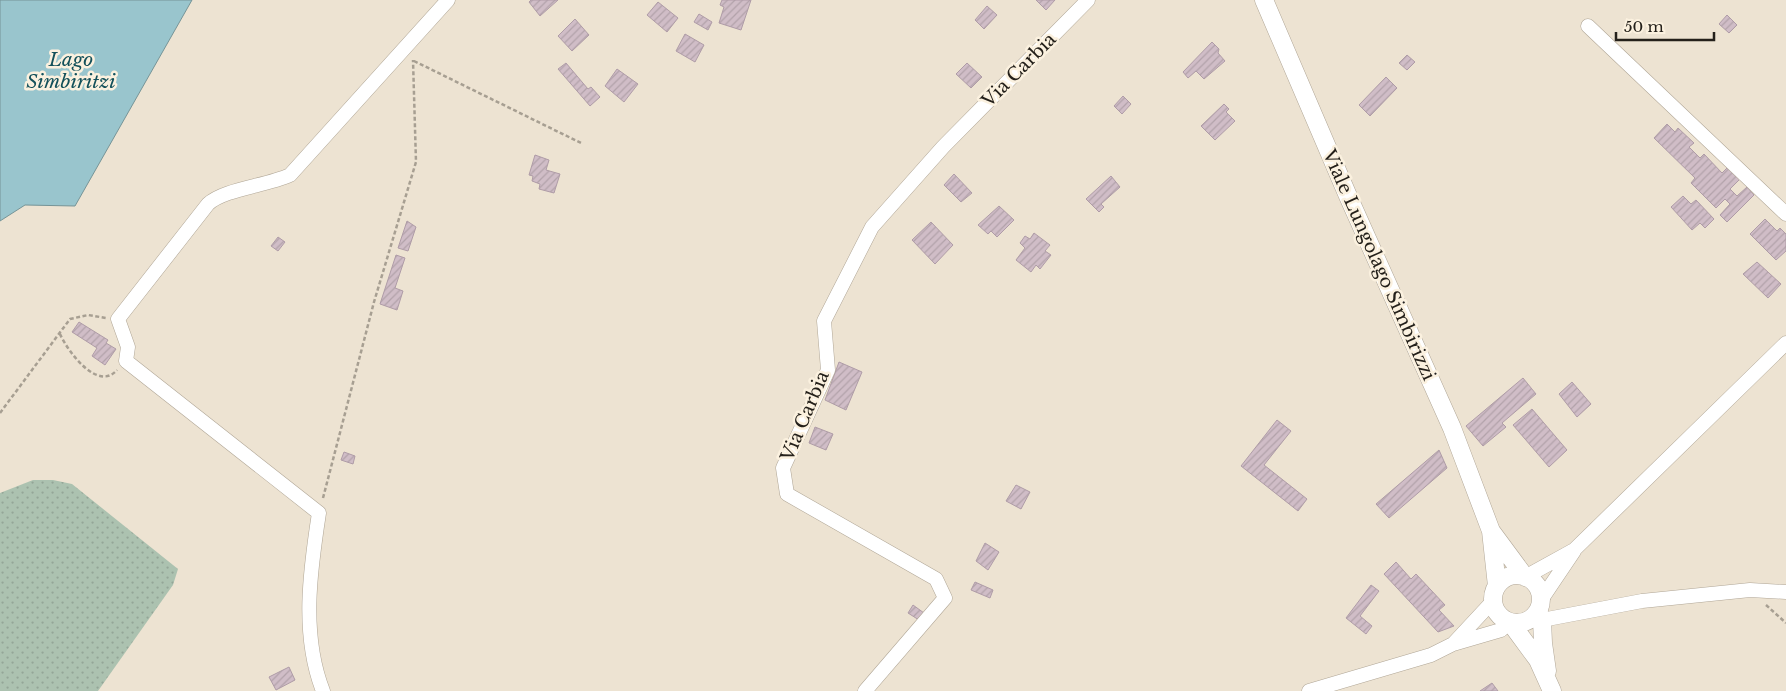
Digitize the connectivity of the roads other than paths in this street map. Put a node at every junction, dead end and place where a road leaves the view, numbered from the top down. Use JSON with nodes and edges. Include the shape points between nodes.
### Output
{"nodes":[{"id":1,"x":448,"y":0,"type":"edge"},
{"id":2,"x":1088,"y":0,"type":"edge"},
{"id":3,"x":1264,"y":0,"type":"edge"},
{"id":4,"x":1588,"y":26,"type":"dead end"},
{"id":5,"x":1786,"y":214,"type":"edge"},
{"id":6,"x":1786,"y":343,"type":"edge"},
{"id":7,"x":1491,"y":531,"type":"junction"},
{"id":8,"x":1574,"y":550,"type":"junction"},
{"id":9,"x":1525,"y":577,"type":"junction"},
{"id":10,"x":1786,"y":592,"type":"edge"},
{"id":11,"x":1495,"y":593,"type":"junction"},
{"id":12,"x":1541,"y":609,"type":"junction"},
{"id":13,"x":1510,"y":622,"type":"junction"},
{"id":14,"x":1453,"y":644,"type":"junction"},
{"id":15,"x":1551,"y":687,"type":"edge"},
{"id":16,"x":323,"y":691,"type":"edge"},
{"id":17,"x":865,"y":691,"type":"edge"},
{"id":18,"x":1309,"y":691,"type":"edge"}],
"edges":[{"from":1,"to":16,"type":"street","via":[[290,176],[226,193],[208,204],[118,319],[128,347],[126,361],[319,513],[309,574],[312,652]]},
{"from":2,"to":17,"type":"street","name":"Via Carbia","via":[[943,148],[872,227],[824,321],[828,370],[783,468],[786,494],[936,579],[944,598]]},
{"from":3,"to":7,"type":"main road","name":"Viale Lungolago Simbirizzi","via":[[1448,419]]},
{"from":4,"to":5,"type":"street"},
{"from":6,"to":8,"type":"street"},
{"from":7,"to":9,"type":"main road","name":"Viale Lungolago Simbirizzi"},
{"from":7,"to":11,"type":"main road","name":"Viale Lungolago Simbirizzi"},
{"from":8,"to":9,"type":"street"},
{"from":8,"to":12,"type":"street"},
{"from":9,"to":11,"type":"main road","via":[[1510,577]]},
{"from":9,"to":12,"type":"main road","via":[[1537,586]]},
{"from":10,"to":12,"type":"street","via":[[1750,590]]},
{"from":11,"to":13,"type":"main road","via":[[1496,612]]},
{"from":11,"to":14,"type":"street"},
{"from":12,"to":13,"type":"main road","via":[[1518,624]]},
{"from":12,"to":15,"type":"main road","via":[[1542,643]]},
{"from":13,"to":14,"type":"street","via":[[1501,630]]},
{"from":13,"to":15,"type":"main road","via":[[1538,660]]},
{"from":14,"to":18,"type":"street","via":[[1431,654]]}]}
